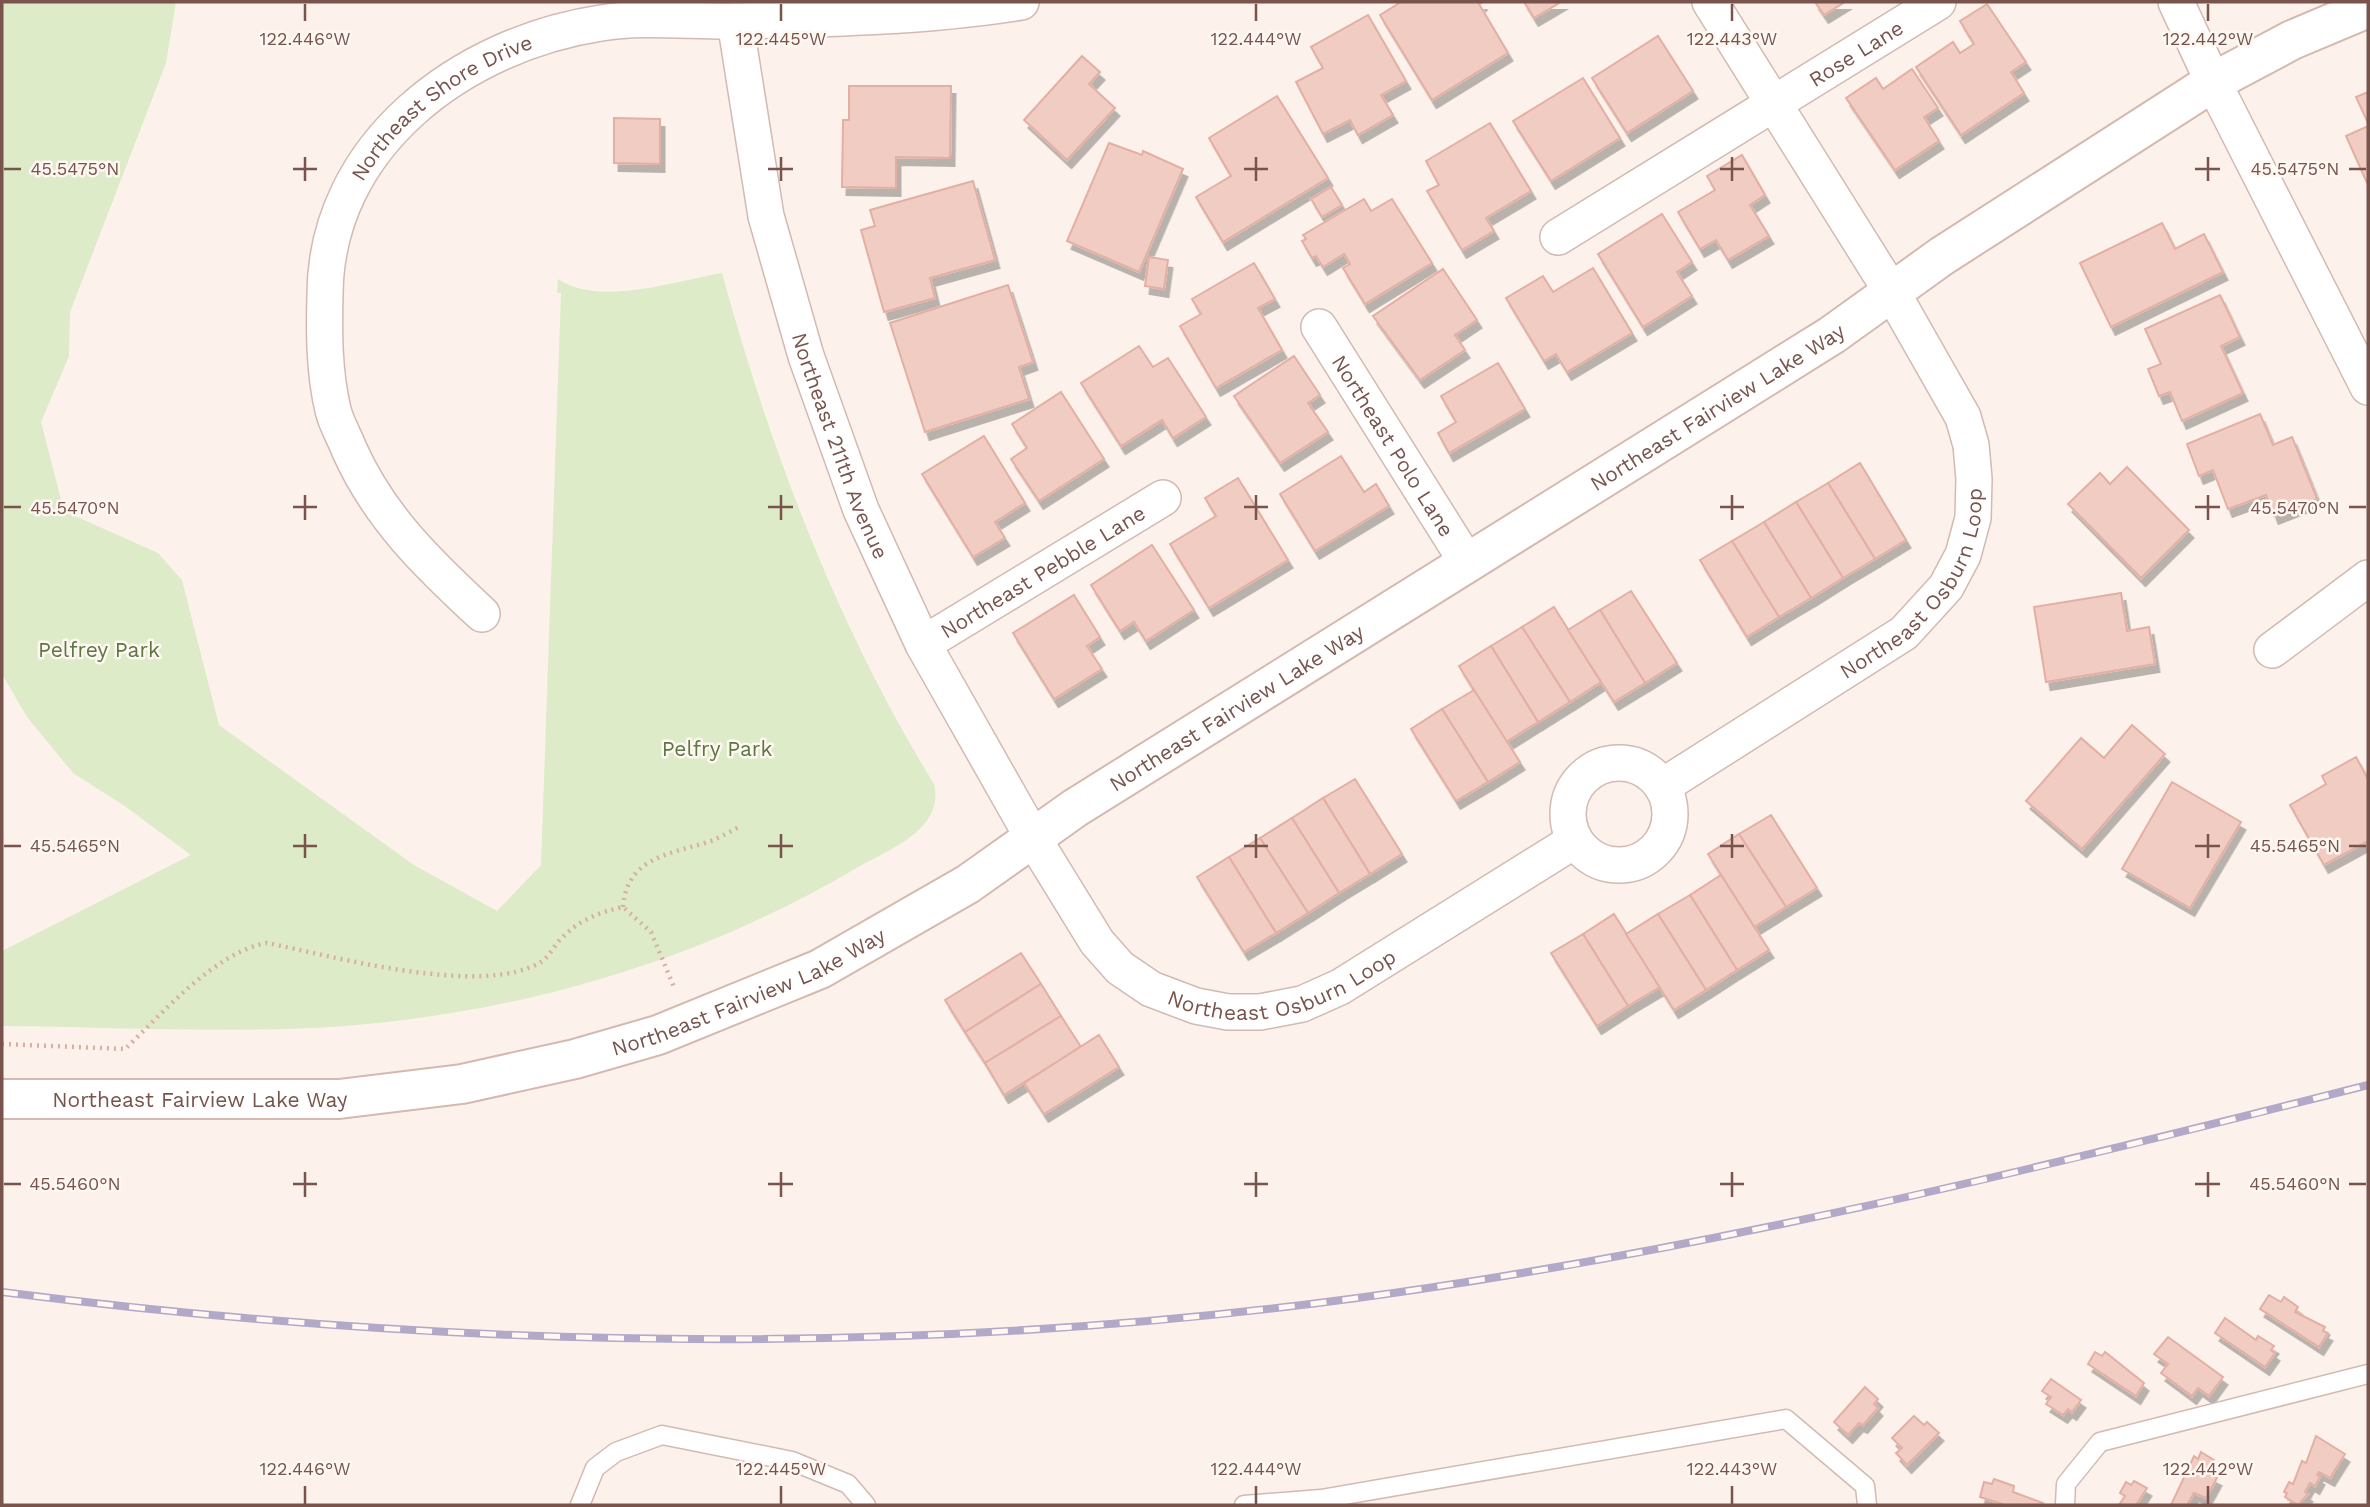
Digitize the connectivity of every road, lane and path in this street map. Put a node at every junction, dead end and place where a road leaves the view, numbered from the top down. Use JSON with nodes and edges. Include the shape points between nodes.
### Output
{"nodes":[{"id":1,"x":1021,"y":2,"type":"edge"},
{"id":2,"x":1710,"y":2,"type":"edge"},
{"id":3,"x":1938,"y":2,"type":"edge"},
{"id":4,"x":2176,"y":2,"type":"edge"},
{"id":5,"x":2368,"y":8,"type":"edge"},
{"id":6,"x":735,"y":21,"type":"junction"},
{"id":7,"x":2213,"y":82,"type":"junction"},
{"id":8,"x":1774,"y":103,"type":"junction"},
{"id":9,"x":1558,"y":237,"type":"dead end"},
{"id":10,"x":1893,"y":294,"type":"junction"},
{"id":11,"x":1319,"y":327,"type":"dead end"},
{"id":12,"x":2368,"y":387,"type":"edge"},
{"id":13,"x":1163,"y":498,"type":"dead end"},
{"id":14,"x":1468,"y":564,"type":"junction"},
{"id":15,"x":2368,"y":578,"type":"edge"},
{"id":16,"x":482,"y":614,"type":"dead end"},
{"id":17,"x":923,"y":644,"type":"junction"},
{"id":18,"x":2272,"y":650,"type":"dead end"},
{"id":19,"x":1663,"y":786,"type":"junction"},
{"id":20,"x":741,"y":826,"type":"dead end"},
{"id":21,"x":1033,"y":838,"type":"junction"},
{"id":22,"x":1574,"y":841,"type":"junction"},
{"id":23,"x":623,"y":908,"type":"junction"},
{"id":24,"x":686,"y":1025,"type":"junction"},
{"id":25,"x":2,"y":1044,"type":"edge"},
{"id":26,"x":2,"y":1099,"type":"edge"},
{"id":27,"x":2368,"y":1374,"type":"edge"},
{"id":28,"x":580,"y":1505,"type":"edge"},
{"id":29,"x":866,"y":1505,"type":"edge"},
{"id":30,"x":1244,"y":1505,"type":"edge"},
{"id":31,"x":1867,"y":1505,"type":"edge"},
{"id":32,"x":2065,"y":1505,"type":"edge"}],
"edges":[{"from":1,"to":6,"type":"street","name":"Northeast Shore Drive","via":[[952,13]]},
{"from":2,"to":8,"type":"street","name":"Northeast Osburn Loop"},
{"from":3,"to":8,"type":"street","name":"Rose Lane"},
{"from":4,"to":7,"type":"street"},
{"from":5,"to":7,"type":"street","name":"Northeast Fairview Lake Way","via":[[2292,40]]},
{"from":6,"to":16,"type":"street","name":"Northeast Shore Drive","via":[[603,23],[532,39],[483,59],[423,99],[380,142],[341,204],[325,267],[324,345],[333,412],[360,474],[385,516]]},
{"from":6,"to":17,"type":"street","name":"Northeast 211th Avenue","via":[[766,216],[806,356],[861,510]]},
{"from":7,"to":10,"type":"street","name":"Northeast Fairview Lake Way","via":[[1942,256]]},
{"from":7,"to":12,"type":"street"},
{"from":8,"to":9,"type":"street","name":"Rose Lane"},
{"from":8,"to":10,"type":"street","name":"Northeast Osburn Loop"},
{"from":10,"to":14,"type":"street","name":"Northeast Fairview Lake Way"},
{"from":10,"to":19,"type":"street","name":"Northeast Osburn Loop","via":[[1963,417],[1971,445],[1973,518],[1963,555],[1946,587],[1904,633]]},
{"from":11,"to":14,"type":"street","name":"Northeast Polo Lane"},
{"from":13,"to":17,"type":"street","name":"Northeast Pebble Lane"},
{"from":14,"to":21,"type":"street","name":"Northeast Fairview Lake Way"},
{"from":15,"to":18,"type":"street"},
{"from":17,"to":21,"type":"street","name":"Northeast 211th Avenue"},
{"from":19,"to":22,"type":"street","via":[[1646,769],[1622,762],[1596,767],[1577,782],[1569,799],[1567,817]]},
{"from":19,"to":22,"type":"street","via":[[1671,814],[1667,833],[1655,851],[1636,863],[1614,866],[1594,859]]},
{"from":20,"to":23,"type":"path","via":[[712,841],[655,858],[633,876],[624,892]]},
{"from":21,"to":22,"type":"street","name":"Northeast Osburn Loop","via":[[1097,942],[1120,968],[1151,989],[1228,1012],[1302,1004],[1340,987]]},
{"from":21,"to":24,"type":"street","name":"Northeast Fairview Lake Way","via":[[968,884],[820,969]]},
{"from":23,"to":24,"type":"path","via":[[656,942]]},
{"from":23,"to":25,"type":"path","via":[[599,912],[574,926],[542,962],[512,972],[464,978],[267,943],[248,946],[205,974],[125,1049]]},
{"from":24,"to":26,"type":"street","name":"Northeast Fairview Lake Way","via":[[564,1062],[391,1095],[271,1100]]},
{"from":27,"to":32,"type":"lane","via":[[2100,1442],[2066,1483]]},
{"from":28,"to":29,"type":"lane","via":[[595,1468],[615,1452],[662,1435],[792,1461],[848,1483]]},
{"from":30,"to":31,"type":"lane","via":[[1321,1499],[1786,1419],[1865,1486]]}]}
